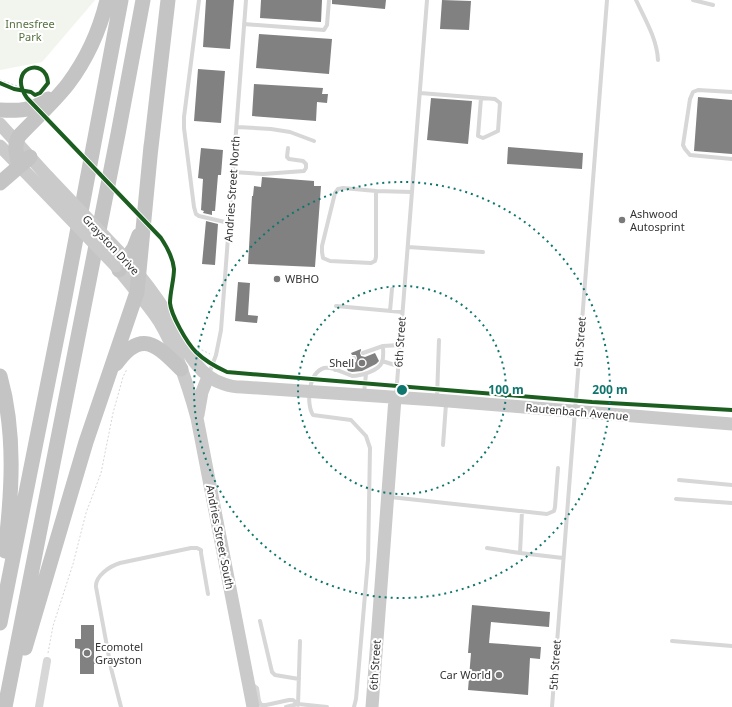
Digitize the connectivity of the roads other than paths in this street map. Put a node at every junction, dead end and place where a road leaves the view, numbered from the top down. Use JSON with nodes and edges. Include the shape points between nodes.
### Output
{"nodes":[{"id":1,"x":107,"y":0,"type":"edge"},
{"id":2,"x":121,"y":0,"type":"edge"},
{"id":3,"x":143,"y":0,"type":"edge"},
{"id":4,"x":168,"y":0,"type":"edge"},
{"id":5,"x":199,"y":0,"type":"edge"},
{"id":6,"x":246,"y":0,"type":"edge"},
{"id":7,"x":329,"y":0,"type":"edge"},
{"id":8,"x":427,"y":0,"type":"edge"},
{"id":9,"x":606,"y":0,"type":"edge"},
{"id":10,"x":636,"y":0,"type":"edge"},
{"id":11,"x":693,"y":0,"type":"edge"},
{"id":12,"x":713,"y":5,"type":"dead end"},
{"id":13,"x":244,"y":24,"type":"junction"},
{"id":14,"x":87,"y":53,"type":"junction"},
{"id":15,"x":658,"y":60,"type":"dead end"},
{"id":16,"x":732,"y":92,"type":"edge"},
{"id":17,"x":420,"y":93,"type":"junction"},
{"id":18,"x":481,"y":98,"type":"junction"},
{"id":19,"x":0,"y":110,"type":"edge"},
{"id":20,"x":0,"y":124,"type":"edge"},
{"id":21,"x":237,"y":127,"type":"junction"},
{"id":22,"x":314,"y":141,"type":"dead end"},
{"id":23,"x":16,"y":142,"type":"junction"},
{"id":24,"x":0,"y":146,"type":"edge"},
{"id":25,"x":151,"y":146,"type":"junction"},
{"id":26,"x":288,"y":148,"type":"dead end"},
{"id":27,"x":732,"y":159,"type":"edge"},
{"id":28,"x":24,"y":161,"type":"junction"},
{"id":29,"x":233,"y":172,"type":"junction"},
{"id":30,"x":0,"y":182,"type":"edge"},
{"id":31,"x":376,"y":192,"type":"junction"},
{"id":32,"x":412,"y":192,"type":"junction"},
{"id":33,"x":229,"y":223,"type":"junction"},
{"id":34,"x":408,"y":247,"type":"junction"},
{"id":35,"x":483,"y":252,"type":"dead end"},
{"id":36,"x":121,"y":263,"type":"junction"},
{"id":37,"x":140,"y":275,"type":"junction"},
{"id":38,"x":392,"y":289,"type":"dead end"},
{"id":39,"x":137,"y":292,"type":"junction"},
{"id":40,"x":336,"y":306,"type":"dead end"},
{"id":41,"x":390,"y":311,"type":"junction"},
{"id":42,"x":402,"y":312,"type":"junction"},
{"id":43,"x":439,"y":340,"type":"dead end"},
{"id":44,"x":400,"y":345,"type":"junction"},
{"id":45,"x":383,"y":346,"type":"junction"},
{"id":46,"x":363,"y":353,"type":"dead end"},
{"id":47,"x":354,"y":358,"type":"dead end"},
{"id":48,"x":382,"y":361,"type":"junction"},
{"id":49,"x":398,"y":366,"type":"junction"},
{"id":50,"x":181,"y":369,"type":"junction"},
{"id":51,"x":335,"y":370,"type":"junction"},
{"id":52,"x":108,"y":374,"type":"junction"},
{"id":53,"x":366,"y":374,"type":"junction"},
{"id":54,"x":0,"y":376,"type":"edge"},
{"id":55,"x":208,"y":377,"type":"junction"},
{"id":56,"x":309,"y":392,"type":"junction"},
{"id":57,"x":364,"y":396,"type":"junction"},
{"id":58,"x":395,"y":398,"type":"junction"},
{"id":59,"x":441,"y":401,"type":"junction"},
{"id":60,"x":575,"y":412,"type":"junction"},
{"id":61,"x":197,"y":418,"type":"junction"},
{"id":62,"x":732,"y":424,"type":"edge"},
{"id":63,"x":443,"y":445,"type":"dead end"},
{"id":64,"x":558,"y":468,"type":"dead end"},
{"id":65,"x":679,"y":480,"type":"dead end"},
{"id":66,"x":732,"y":485,"type":"edge"},
{"id":67,"x":388,"y":497,"type":"junction"},
{"id":68,"x":676,"y":500,"type":"dead end"},
{"id":69,"x":732,"y":503,"type":"edge"},
{"id":70,"x":522,"y":511,"type":"junction"},
{"id":71,"x":487,"y":548,"type":"dead end"},
{"id":72,"x":520,"y":553,"type":"junction"},
{"id":73,"x":563,"y":558,"type":"junction"},
{"id":74,"x":208,"y":594,"type":"dead end"},
{"id":75,"x":0,"y":599,"type":"edge"},
{"id":76,"x":260,"y":621,"type":"dead end"},
{"id":77,"x":0,"y":623,"type":"edge"},
{"id":78,"x":300,"y":641,"type":"dead end"},
{"id":79,"x":672,"y":641,"type":"dead end"},
{"id":80,"x":732,"y":646,"type":"edge"},
{"id":81,"x":47,"y":661,"type":"road end"},
{"id":82,"x":299,"y":679,"type":"junction"},
{"id":83,"x":248,"y":684,"type":"junction"},
{"id":84,"x":298,"y":706,"type":"edge"},
{"id":85,"x":4,"y":707,"type":"edge"},
{"id":86,"x":8,"y":707,"type":"edge"},
{"id":87,"x":39,"y":707,"type":"edge"},
{"id":88,"x":121,"y":707,"type":"edge"},
{"id":89,"x":253,"y":707,"type":"edge"},
{"id":90,"x":286,"y":707,"type":"edge"},
{"id":91,"x":327,"y":707,"type":"edge"},
{"id":92,"x":354,"y":707,"type":"edge"},
{"id":93,"x":372,"y":707,"type":"edge"},
{"id":94,"x":552,"y":707,"type":"edge"}],
"edges":[{"from":1,"to":14,"type":"highway"},
{"from":2,"to":77,"type":"highway"},
{"from":3,"to":85,"type":"highway"},
{"from":4,"to":25,"type":"highway"},
{"from":5,"to":33,"type":"lane","via":[[184,117],[194,207],[199,216]]},
{"from":6,"to":13,"type":"lane","name":"Andries Street North"},
{"from":7,"to":13,"type":"lane","via":[[327,25],[324,30]]},
{"from":8,"to":17,"type":"lane","name":"6th Street"},
{"from":9,"to":60,"type":"lane","name":"5th Street"},
{"from":10,"to":15,"type":"lane","via":[[652,34]]},
{"from":11,"to":12,"type":"lane"},
{"from":13,"to":21,"type":"lane","name":"Andries Street North"},
{"from":14,"to":19,"type":"highway","via":[[58,89],[41,104],[22,110]]},
{"from":14,"to":23,"type":"highway","via":[[68,84]]},
{"from":16,"to":27,"type":"lane","via":[[693,92],[684,145],[690,155]]},
{"from":17,"to":18,"type":"lane"},
{"from":17,"to":32,"type":"lane","name":"6th Street"},
{"from":18,"to":18,"type":"lane","via":[[495,99],[500,103],[498,131],[483,138],[478,136]]},
{"from":20,"to":23,"type":"main road"},
{"from":21,"to":22,"type":"lane","via":[[290,132]]},
{"from":21,"to":29,"type":"lane","name":"Andries Street North"},
{"from":23,"to":28,"type":"highway","via":[[16,150]]},
{"from":24,"to":28,"type":"main road","name":"Grayston Drive"},
{"from":25,"to":36,"type":"highway","via":[[137,242]]},
{"from":25,"to":37,"type":"highway"},
{"from":26,"to":29,"type":"lane","via":[[287,157],[303,161],[306,164],[304,171],[263,174]]},
{"from":28,"to":30,"type":"highway"},
{"from":28,"to":36,"type":"main road","name":"Grayston Drive","bridge":true,"via":[[48,177]]},
{"from":28,"to":36,"type":"main road","name":"Grayston Drive","bridge":true,"via":[[38,185]]},
{"from":29,"to":33,"type":"lane","name":"Andries Street North"},
{"from":31,"to":31,"type":"lane","via":[[375,261],[330,261],[323,258],[322,246],[335,192],[343,188]]},
{"from":31,"to":32,"type":"lane"},
{"from":32,"to":34,"type":"lane","name":"6th Street"},
{"from":33,"to":55,"type":"lane","name":"Andries Street North","via":[[221,330]]},
{"from":34,"to":35,"type":"lane"},
{"from":34,"to":42,"type":"lane","name":"6th Street"},
{"from":36,"to":37,"type":"main road","name":"Grayston Drive"},
{"from":36,"to":39,"type":"main road","name":"Grayston Drive"},
{"from":37,"to":39,"type":"highway"},
{"from":37,"to":55,"type":"main road","name":"Grayston Drive","via":[[168,315],[191,357]]},
{"from":38,"to":41,"type":"lane"},
{"from":39,"to":50,"type":"main road","name":"Grayston Drive","via":[[159,321]]},
{"from":39,"to":52,"type":"highway"},
{"from":40,"to":41,"type":"lane"},
{"from":41,"to":42,"type":"lane"},
{"from":42,"to":44,"type":"lane","name":"6th Street"},
{"from":43,"to":59,"type":"lane"},
{"from":44,"to":45,"type":"lane"},
{"from":44,"to":49,"type":"lane","name":"6th Street"},
{"from":45,"to":46,"type":"lane"},
{"from":45,"to":48,"type":"lane"},
{"from":47,"to":51,"type":"lane"},
{"from":48,"to":49,"type":"lane"},
{"from":48,"to":53,"type":"lane"},
{"from":49,"to":58,"type":"lane","name":"6th Street"},
{"from":50,"to":52,"type":"highway","via":[[160,349],[144,343],[134,346],[122,355]]},
{"from":50,"to":61,"type":"main road","name":"Andries Street South"},
{"from":51,"to":53,"type":"lane","via":[[351,376]]},
{"from":51,"to":56,"type":"lane","via":[[327,368],[318,371],[312,379]]},
{"from":52,"to":86,"type":"highway"},
{"from":53,"to":57,"type":"lane"},
{"from":54,"to":75,"type":"highway","via":[[6,404],[12,475]]},
{"from":55,"to":56,"type":"main road","name":"Rautenbach Avenue","via":[[230,386]]},
{"from":55,"to":61,"type":"main road"},
{"from":56,"to":57,"type":"main road","name":"Rautenbach Avenue"},
{"from":56,"to":92,"type":"lane","via":[[310,411],[313,415],[351,420],[366,436],[370,448],[368,560]]},
{"from":57,"to":58,"type":"main road","name":"Rautenbach Avenue"},
{"from":58,"to":59,"type":"main road","name":"Rautenbach Avenue"},
{"from":58,"to":67,"type":"main road","name":"6th Street"},
{"from":59,"to":60,"type":"main road","name":"Rautenbach Avenue"},
{"from":59,"to":63,"type":"lane"},
{"from":60,"to":62,"type":"main road","name":"Rautenbach Avenue"},
{"from":60,"to":73,"type":"lane","name":"5th Street"},
{"from":61,"to":83,"type":"main road","name":"Andries Street South"},
{"from":64,"to":70,"type":"lane","via":[[554,511],[547,514]]},
{"from":65,"to":66,"type":"lane"},
{"from":67,"to":70,"type":"lane"},
{"from":67,"to":93,"type":"main road","name":"6th Street"},
{"from":68,"to":69,"type":"lane"},
{"from":70,"to":72,"type":"lane"},
{"from":71,"to":72,"type":"lane"},
{"from":72,"to":73,"type":"lane"},
{"from":73,"to":94,"type":"lane","name":"5th Street"},
{"from":74,"to":88,"type":"lane","via":[[201,550],[197,548],[120,563],[98,578],[97,594]]},
{"from":76,"to":82,"type":"lane","via":[[272,672],[275,675]]},
{"from":78,"to":82,"type":"lane"},
{"from":79,"to":80,"type":"lane"},
{"from":81,"to":87,"type":"street"},
{"from":82,"to":84,"type":"lane"},
{"from":83,"to":84,"type":"lane","via":[[257,688],[261,705],[293,700]]},
{"from":83,"to":89,"type":"main road","name":"Andries Street South"},
{"from":84,"to":90,"type":"lane"},
{"from":84,"to":91,"type":"lane"}]}
